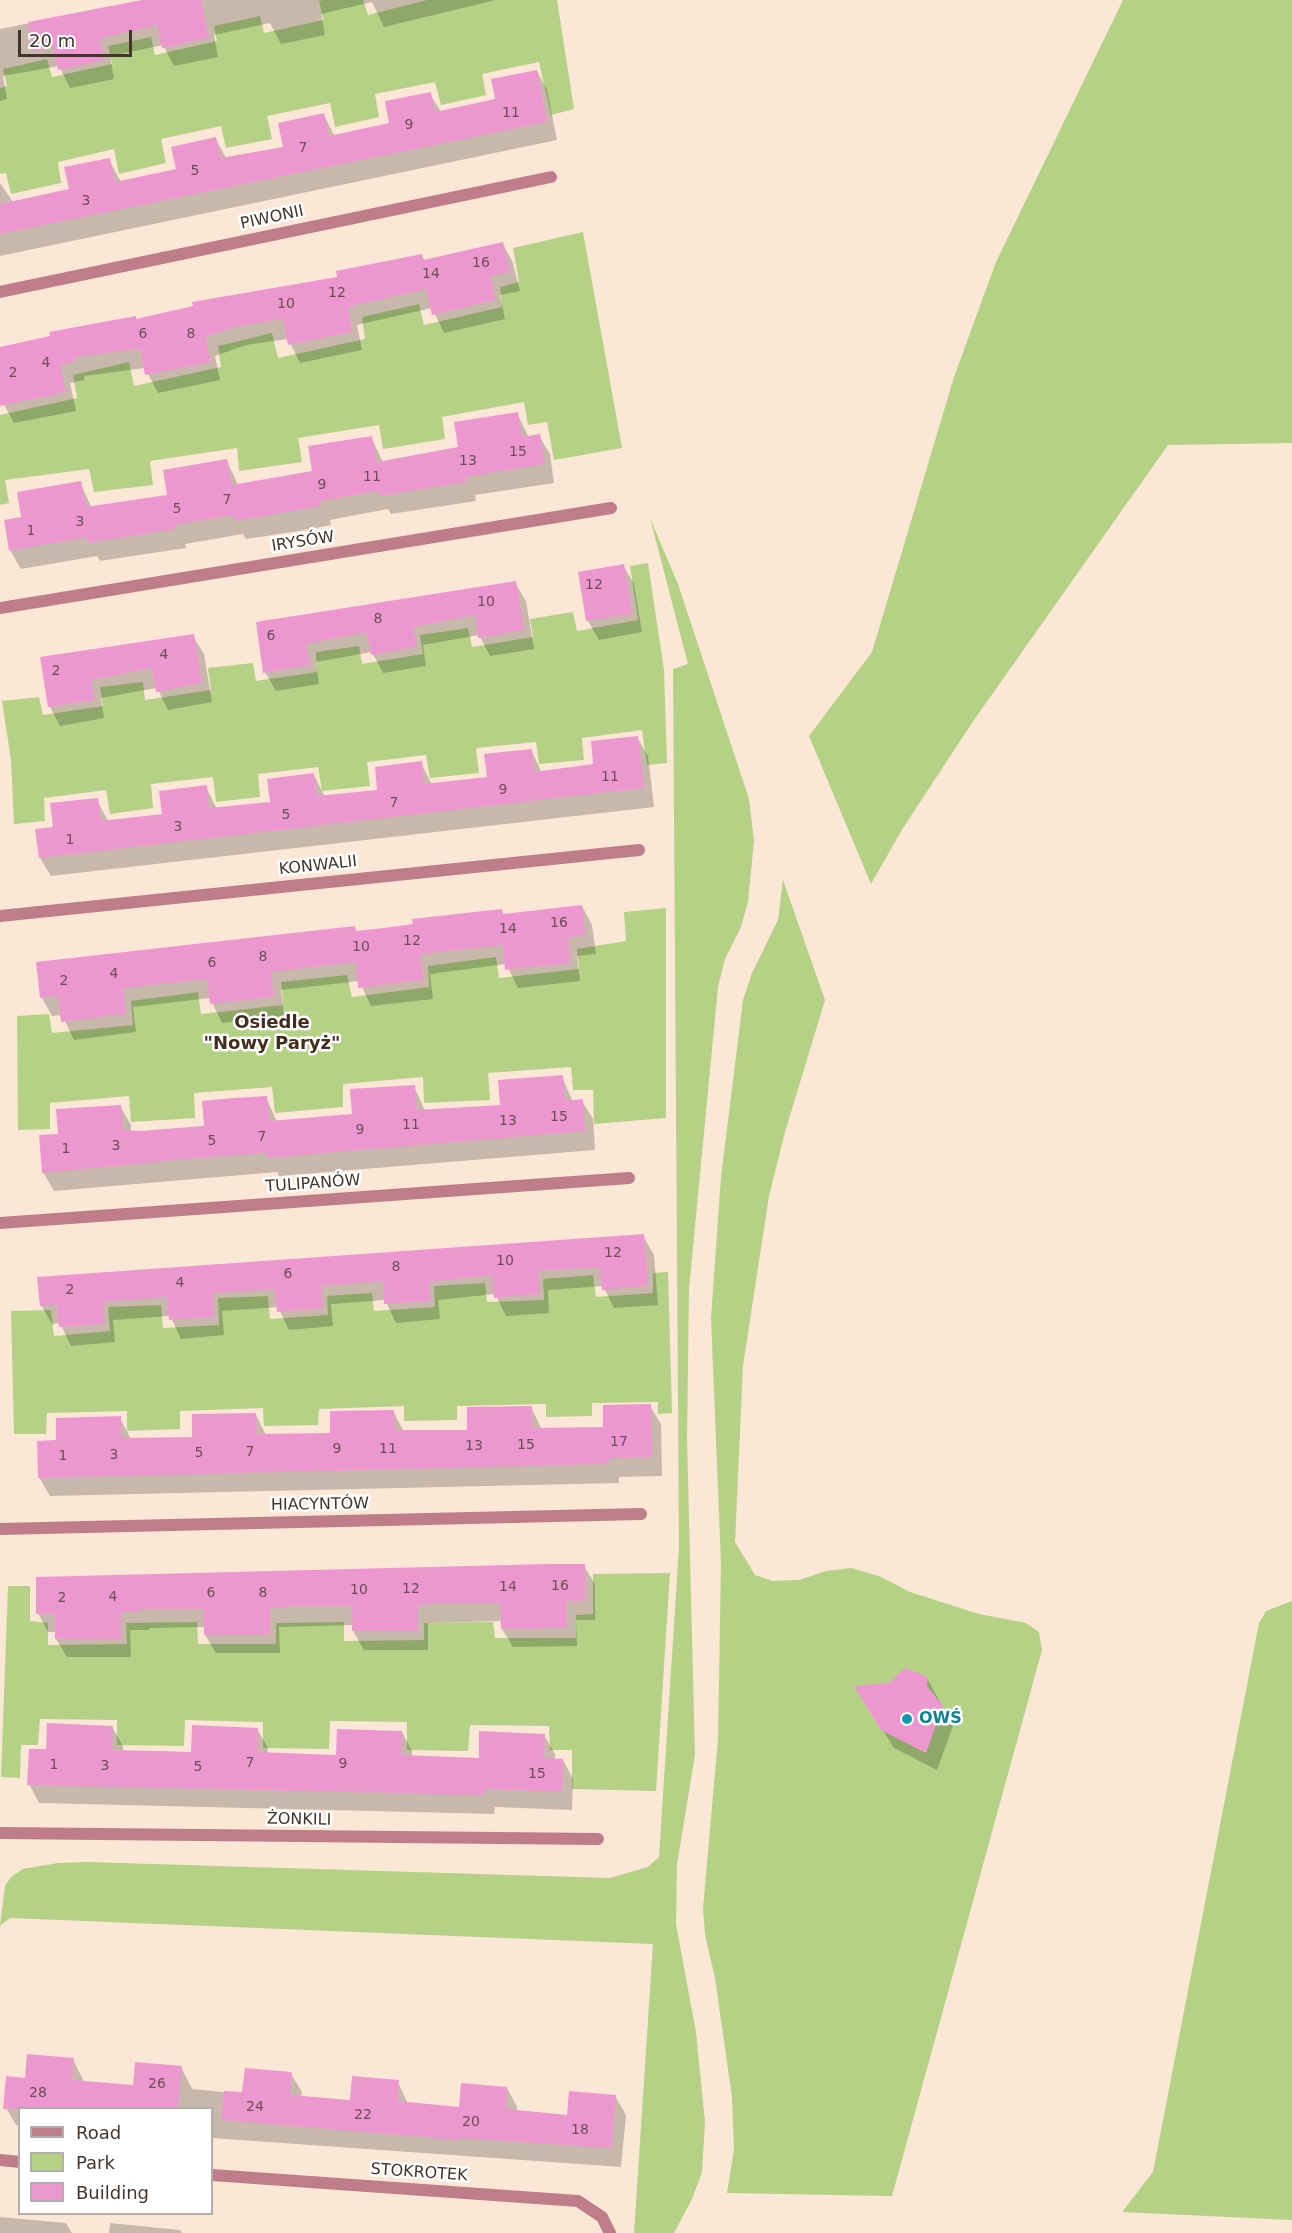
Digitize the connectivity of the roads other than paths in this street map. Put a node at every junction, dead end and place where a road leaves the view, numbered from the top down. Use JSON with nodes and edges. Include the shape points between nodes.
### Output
{"nodes":[{"id":1,"x":551,"y":177,"type":"dead end"},
{"id":2,"x":0,"y":292,"type":"edge"},
{"id":3,"x":611,"y":508,"type":"dead end"},
{"id":4,"x":0,"y":608,"type":"edge"},
{"id":5,"x":639,"y":850,"type":"dead end"},
{"id":6,"x":0,"y":915,"type":"edge"},
{"id":7,"x":629,"y":1178,"type":"dead end"},
{"id":8,"x":0,"y":1223,"type":"edge"},
{"id":9,"x":641,"y":1514,"type":"dead end"},
{"id":10,"x":0,"y":1529,"type":"edge"},
{"id":11,"x":0,"y":1833,"type":"edge"},
{"id":12,"x":598,"y":1839,"type":"dead end"},
{"id":13,"x":0,"y":2160,"type":"edge"},
{"id":14,"x":18,"y":2162,"type":"edge"},
{"id":15,"x":213,"y":2175,"type":"edge"},
{"id":16,"x":610,"y":2233,"type":"edge"}],
"edges":[{"from":1,"to":2,"type":"street","name":"PIWONII"},
{"from":3,"to":4,"type":"street","name":"IRYSÓW"},
{"from":5,"to":6,"type":"street","name":"KONWALII"},
{"from":7,"to":8,"type":"street","name":"TULIPANÓW"},
{"from":9,"to":10,"type":"street","name":"HIACYNTÓW"},
{"from":11,"to":12,"type":"street","name":"ŻONKILI"},
{"from":13,"to":14,"type":"street"},
{"from":15,"to":16,"type":"street","name":"STOKROTEK","via":[[578,2201],[602,2217]]}]}
